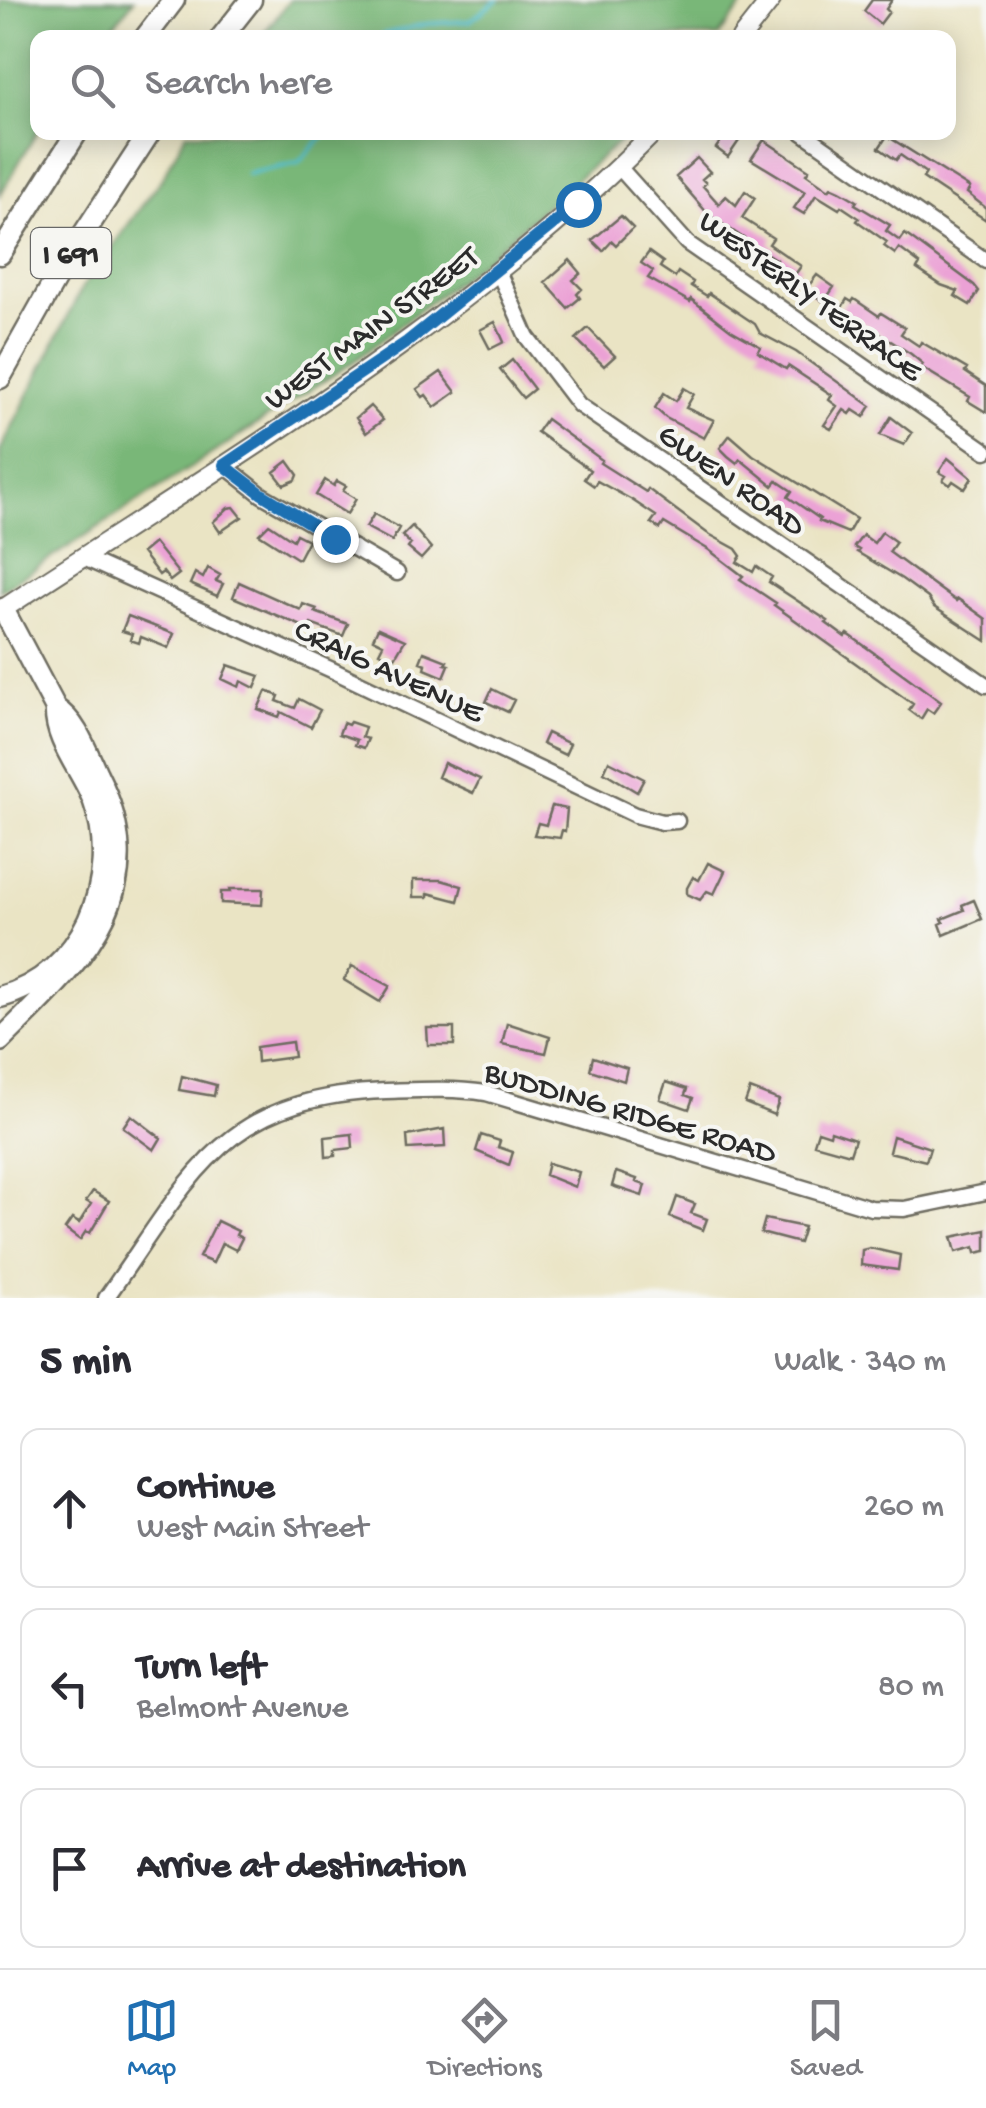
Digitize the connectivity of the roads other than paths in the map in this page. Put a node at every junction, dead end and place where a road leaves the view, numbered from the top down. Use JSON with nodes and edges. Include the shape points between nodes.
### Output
{"nodes":[{"id":1,"x":174,"y":0,"type":"edge"},
{"id":2,"x":251,"y":0,"type":"edge"},
{"id":3,"x":771,"y":0,"type":"edge"},
{"id":4,"x":151,"y":30,"type":"edge"},
{"id":5,"x":227,"y":30,"type":"edge"},
{"id":6,"x":747,"y":30,"type":"edge"},
{"id":7,"x":72,"y":140,"type":"edge"},
{"id":8,"x":145,"y":140,"type":"edge"},
{"id":9,"x":646,"y":140,"type":"edge"},
{"id":10,"x":813,"y":140,"type":"edge"},
{"id":11,"x":619,"y":167,"type":"junction"},
{"id":12,"x":7,"y":236,"type":"edge"},
{"id":13,"x":0,"y":254,"type":"edge"},
{"id":14,"x":986,"y":262,"type":"edge"},
{"id":15,"x":498,"y":272,"type":"junction"},
{"id":16,"x":0,"y":378,"type":"edge"},
{"id":17,"x":986,"y":451,"type":"edge"},
{"id":18,"x":224,"y":465,"type":"junction"},
{"id":19,"x":82,"y":558,"type":"junction"},
{"id":20,"x":397,"y":573,"type":"dead end"},
{"id":21,"x":2,"y":610,"type":"edge"},
{"id":22,"x":986,"y":685,"type":"edge"},
{"id":23,"x":56,"y":710,"type":"junction"},
{"id":24,"x":677,"y":821,"type":"dead end"},
{"id":25,"x":0,"y":996,"type":"edge"},
{"id":26,"x":0,"y":1041,"type":"edge"},
{"id":27,"x":986,"y":1192,"type":"edge"},
{"id":28,"x":106,"y":1298,"type":"edge"}],
"edges":[{"from":1,"to":4,"type":"highway"},
{"from":2,"to":5,"type":"highway"},
{"from":3,"to":6,"type":"main road"},
{"from":7,"to":12,"type":"highway","number":"I 691"},
{"from":8,"to":16,"type":"highway","number":"I 691"},
{"from":9,"to":11,"type":"main road","name":"WEST MAIN STREET"},
{"from":10,"to":14,"type":"street"},
{"from":11,"to":15,"type":"main road","name":"WEST MAIN STREET"},
{"from":11,"to":17,"type":"street","name":"WESTERLY TERRACE","via":[[687,243]]},
{"from":12,"to":13,"type":"highway","number":"I 691"},
{"from":15,"to":18,"type":"main road","name":"WEST MAIN STREET"},
{"from":15,"to":22,"type":"street","name":"GWEN ROAD","via":[[527,336],[580,405]]},
{"from":18,"to":19,"type":"main road","name":"WEST MAIN STREET"},
{"from":18,"to":20,"type":"street"},
{"from":19,"to":21,"type":"main road","name":"WEST MAIN STREET"},
{"from":19,"to":24,"type":"street","name":"CRAIG AVENUE","via":[[634,815]]},
{"from":21,"to":23,"type":"highway"},
{"from":23,"to":25,"type":"highway","via":[[57,726],[100,820],[100,889],[64,958],[30,985]]},
{"from":23,"to":26,"type":"highway","via":[[70,720],[108,798],[116,882],[86,952]]},
{"from":27,"to":28,"type":"street","name":"BUDDING RIDGE ROAD","via":[[871,1208],[486,1094],[336,1093],[279,1109],[226,1140]]}]}
